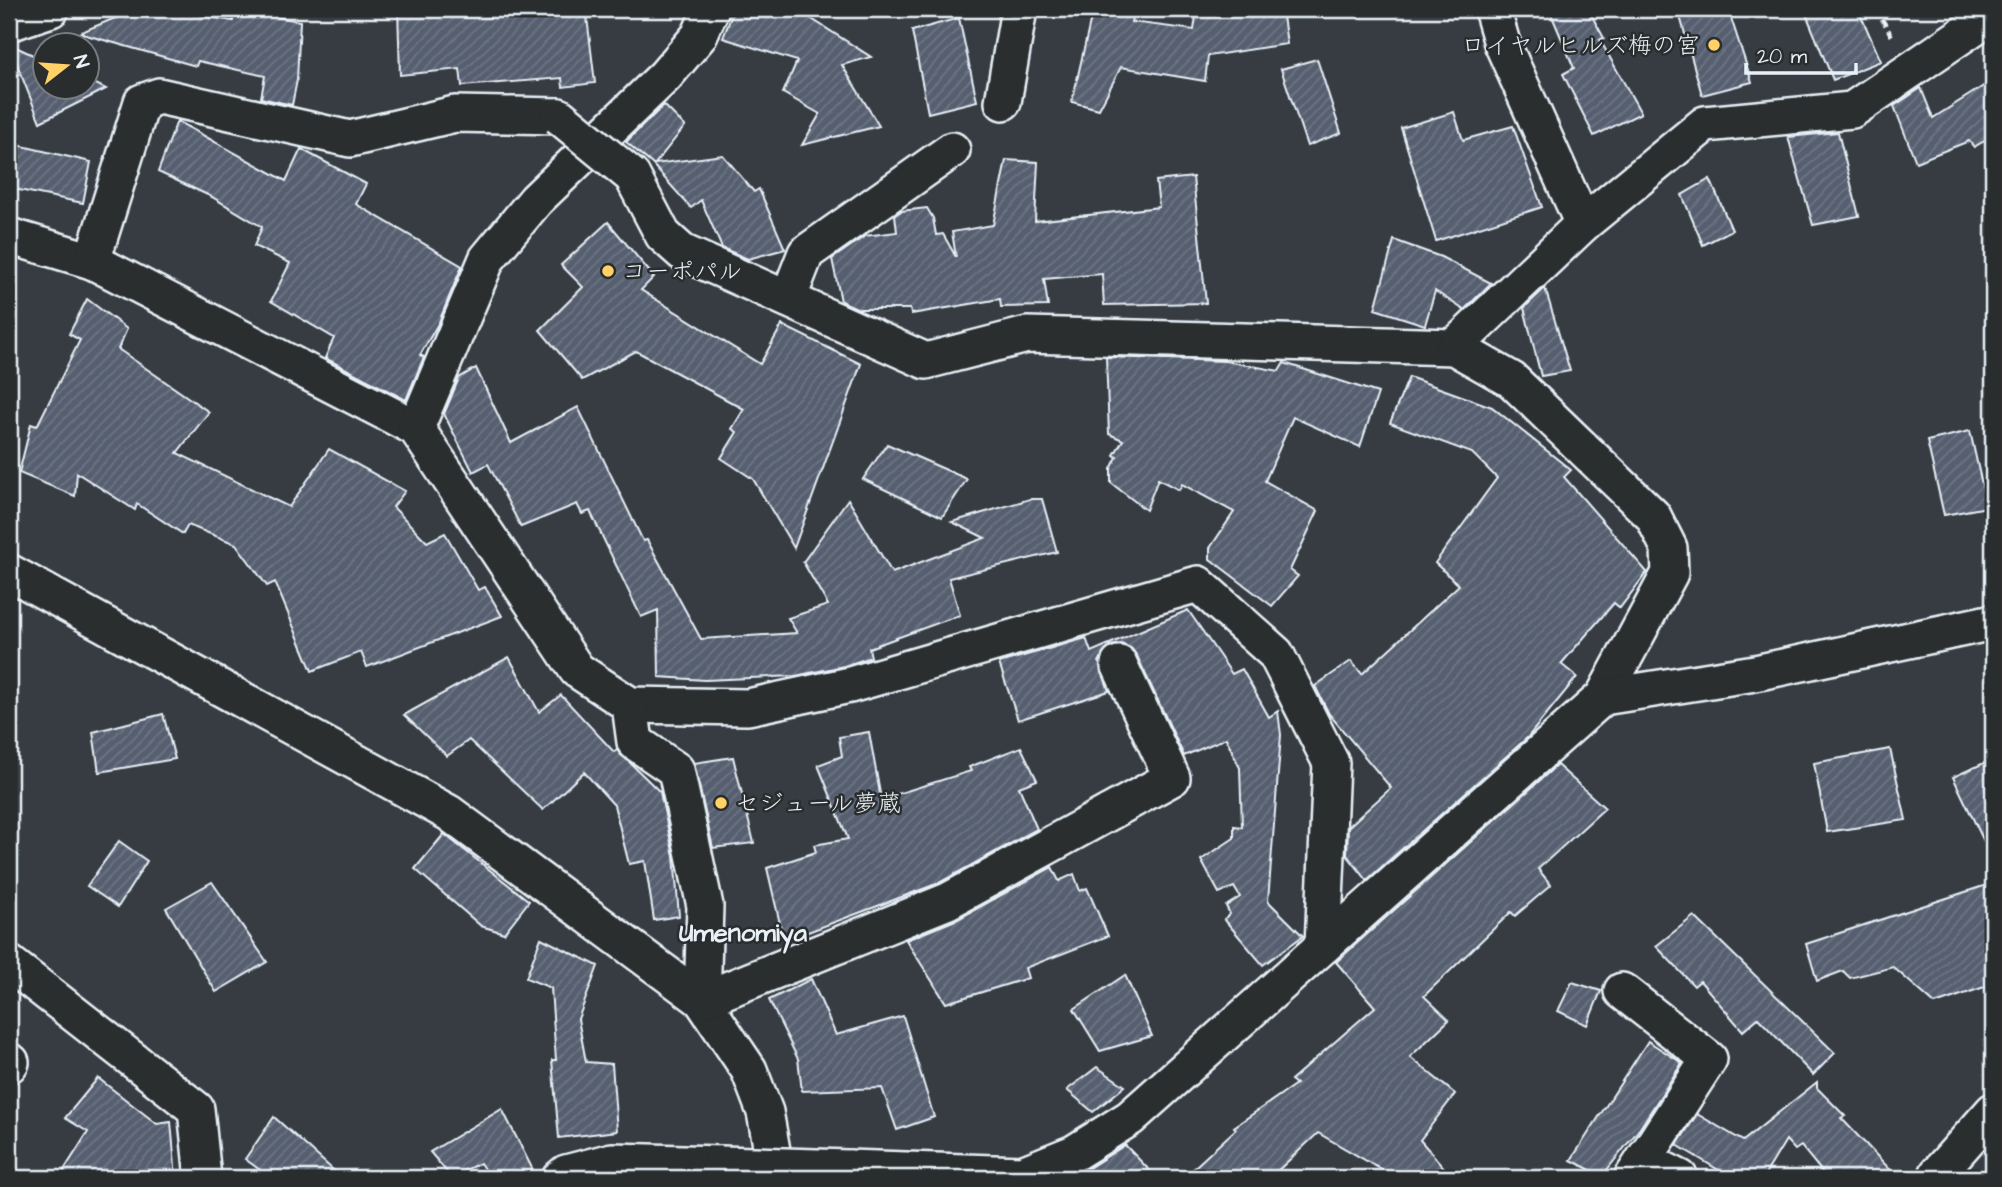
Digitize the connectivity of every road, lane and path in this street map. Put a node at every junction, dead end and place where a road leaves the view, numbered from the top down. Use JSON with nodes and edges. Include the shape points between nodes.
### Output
{"nodes":[{"id":1,"x":51,"y":9,"type":"edge"},
{"id":2,"x":711,"y":9,"type":"edge"},
{"id":3,"x":1019,"y":9,"type":"edge"},
{"id":4,"x":1492,"y":9,"type":"edge"},
{"id":5,"x":1993,"y":13,"type":"edge"},
{"id":6,"x":9,"y":23,"type":"edge"},
{"id":7,"x":1003,"y":102,"type":"dead end"},
{"id":8,"x":952,"y":150,"type":"dead end"},
{"id":9,"x":1583,"y":224,"type":"junction"},
{"id":10,"x":9,"y":236,"type":"edge"},
{"id":11,"x":92,"y":261,"type":"junction"},
{"id":12,"x":788,"y":299,"type":"junction"},
{"id":13,"x":1454,"y":347,"type":"junction"},
{"id":14,"x":416,"y":428,"type":"junction"},
{"id":15,"x":9,"y":572,"type":"edge"},
{"id":16,"x":1993,"y":622,"type":"edge"},
{"id":17,"x":1119,"y":664,"type":"dead end"},
{"id":18,"x":1603,"y":697,"type":"junction"},
{"id":19,"x":629,"y":705,"type":"junction"},
{"id":20,"x":1323,"y":946,"type":"junction"},
{"id":21,"x":9,"y":963,"type":"edge"},
{"id":22,"x":1622,"y":991,"type":"dead end"},
{"id":23,"x":702,"y":1000,"type":"junction"},
{"id":24,"x":1993,"y":1111,"type":"edge"},
{"id":25,"x":1638,"y":1169,"type":"edge"},
{"id":26,"x":984,"y":1175,"type":"edge"},
{"id":27,"x":203,"y":1178,"type":"edge"},
{"id":28,"x":560,"y":1178,"type":"edge"},
{"id":29,"x":777,"y":1178,"type":"edge"},
{"id":30,"x":1680,"y":1178,"type":"edge"},
{"id":31,"x":1939,"y":1178,"type":"edge"}],
"edges":[{"from":1,"to":6,"type":"street"},
{"from":2,"to":14,"type":"street","via":[[699,36],[665,76],[536,200],[487,259]]},
{"from":3,"to":7,"type":"street"},
{"from":4,"to":9,"type":"street","via":[[1502,43]]},
{"from":5,"to":9,"type":"street","via":[[1852,110],[1704,124]]},
{"from":8,"to":12,"type":"street","via":[[806,253]]},
{"from":9,"to":13,"type":"street"},
{"from":10,"to":11,"type":"street"},
{"from":11,"to":12,"type":"street","bridge":true,"via":[[142,102],[159,96],[350,139],[455,114],[559,116],[632,176],[663,235],[682,252]]},
{"from":11,"to":14,"type":"street"},
{"from":12,"to":13,"type":"street","via":[[926,361],[1027,335]]},
{"from":13,"to":18,"type":"street","via":[[1512,380],[1653,516],[1669,548],[1670,573]]},
{"from":14,"to":19,"type":"street","via":[[577,670]]},
{"from":15,"to":23,"type":"street","via":[[449,813]]},
{"from":16,"to":18,"type":"street","via":[[1755,673]]},
{"from":17,"to":23,"type":"street","via":[[1172,778],[948,901]]},
{"from":18,"to":20,"type":"street"},
{"from":19,"to":20,"type":"street","via":[[748,707],[850,685],[1198,584],[1276,654],[1331,763]]},
{"from":19,"to":23,"type":"street","via":[[635,742],[676,770],[705,906]]},
{"from":20,"to":26,"type":"street","via":[[1129,1118],[1074,1153],[1022,1174]]},
{"from":21,"to":27,"type":"street","via":[[195,1109]]},
{"from":22,"to":25,"type":"street","via":[[1709,1059]]},
{"from":23,"to":29,"type":"street","via":[[749,1070],[765,1112]]},
{"from":24,"to":31,"type":"street","via":[[1938,1173]]},
{"from":25,"to":30,"type":"street"},
{"from":26,"to":28,"type":"street","bridge":true,"via":[[612,1161]]}]}
